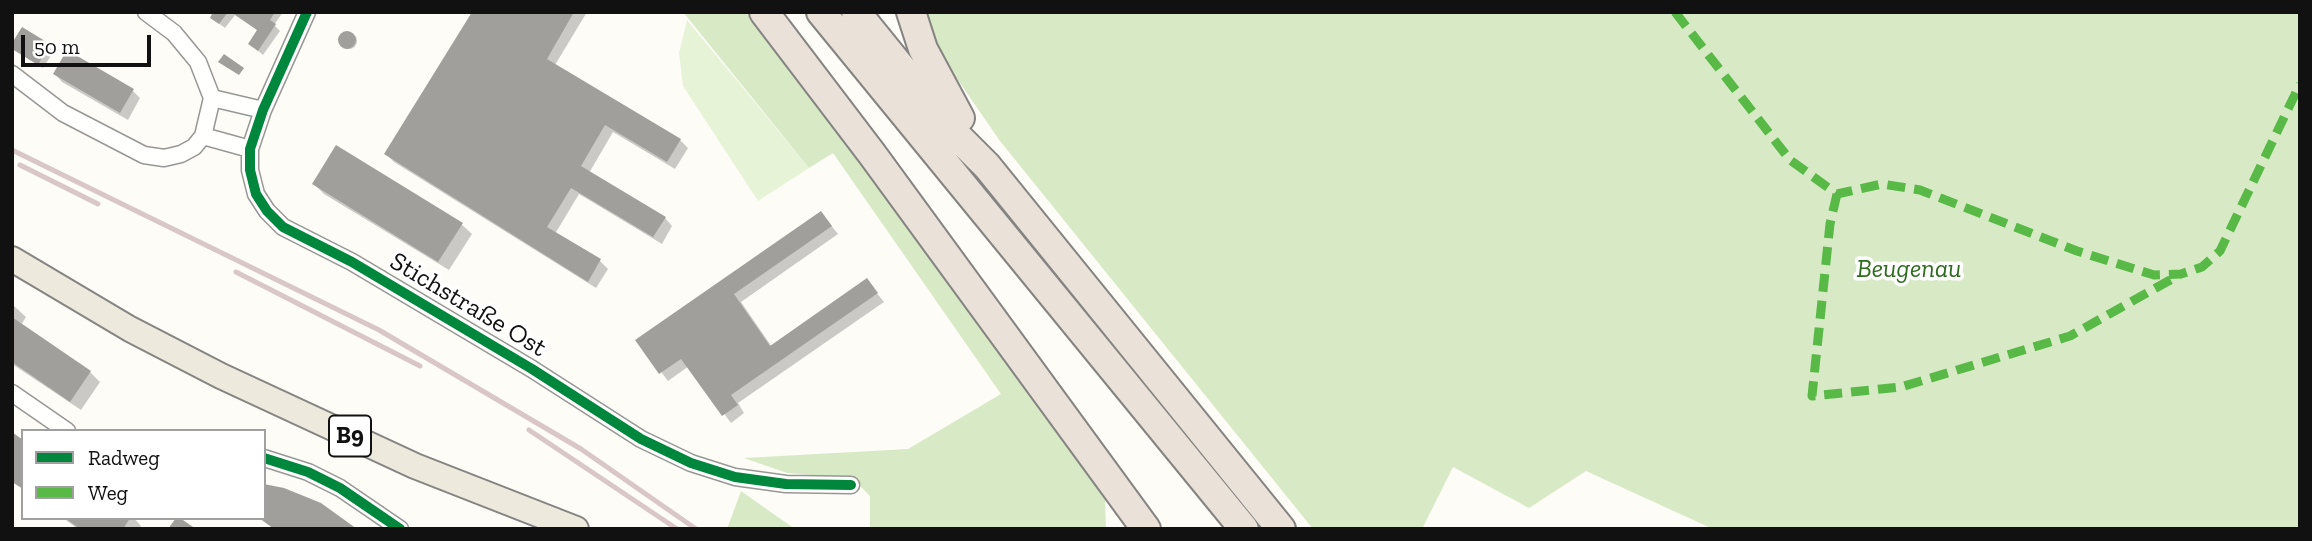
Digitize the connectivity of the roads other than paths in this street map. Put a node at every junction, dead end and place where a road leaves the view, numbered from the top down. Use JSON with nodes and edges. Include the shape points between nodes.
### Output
{"nodes":[{"id":1,"x":146,"y":12,"type":"edge"},
{"id":2,"x":307,"y":12,"type":"edge"},
{"id":3,"x":764,"y":12,"type":"edge"},
{"id":4,"x":821,"y":12,"type":"edge"},
{"id":5,"x":856,"y":12,"type":"edge"},
{"id":6,"x":911,"y":12,"type":"edge"},
{"id":7,"x":12,"y":74,"type":"edge"},
{"id":8,"x":212,"y":98,"type":"junction"},
{"id":9,"x":263,"y":110,"type":"junction"},
{"id":10,"x":202,"y":136,"type":"junction"},
{"id":11,"x":250,"y":149,"type":"junction"},
{"id":12,"x":987,"y":166,"type":"junction"},
{"id":13,"x":12,"y":259,"type":"edge"},
{"id":14,"x":12,"y":393,"type":"edge"},
{"id":15,"x":65,"y":429,"type":"edge"},
{"id":16,"x":266,"y":459,"type":"edge"},
{"id":17,"x":852,"y":485,"type":"dead end"},
{"id":18,"x":400,"y":529,"type":"edge"},
{"id":19,"x":576,"y":529,"type":"edge"},
{"id":20,"x":1146,"y":529,"type":"edge"},
{"id":21,"x":1244,"y":529,"type":"edge"},
{"id":22,"x":1281,"y":529,"type":"edge"}],
"edges":[{"from":1,"to":8,"type":"street","via":[[174,33],[198,62]]},
{"from":2,"to":9,"type":"street","name":"Stichstraße Ost"},
{"from":3,"to":20,"type":"highway"},
{"from":4,"to":21,"type":"highway"},
{"from":5,"to":12,"type":"highway","via":[[955,134]]},
{"from":6,"to":12,"type":"highway","via":[[945,95]]},
{"from":7,"to":10,"type":"street","via":[[63,113],[144,155],[164,158],[181,154]]},
{"from":8,"to":9,"type":"street"},
{"from":8,"to":10,"type":"street"},
{"from":9,"to":11,"type":"street","name":"Stichstraße Ost"},
{"from":10,"to":11,"type":"street"},
{"from":11,"to":17,"type":"street","name":"Stichstraße Ost","via":[[256,194],[283,227],[376,276],[641,439],[691,463],[735,477],[786,484]]},
{"from":12,"to":22,"type":"highway"},
{"from":13,"to":19,"type":"main road","number":"B9","via":[[130,329],[233,382],[415,466]]},
{"from":14,"to":15,"type":"street"},
{"from":16,"to":18,"type":"street","via":[[330,483]]}]}
